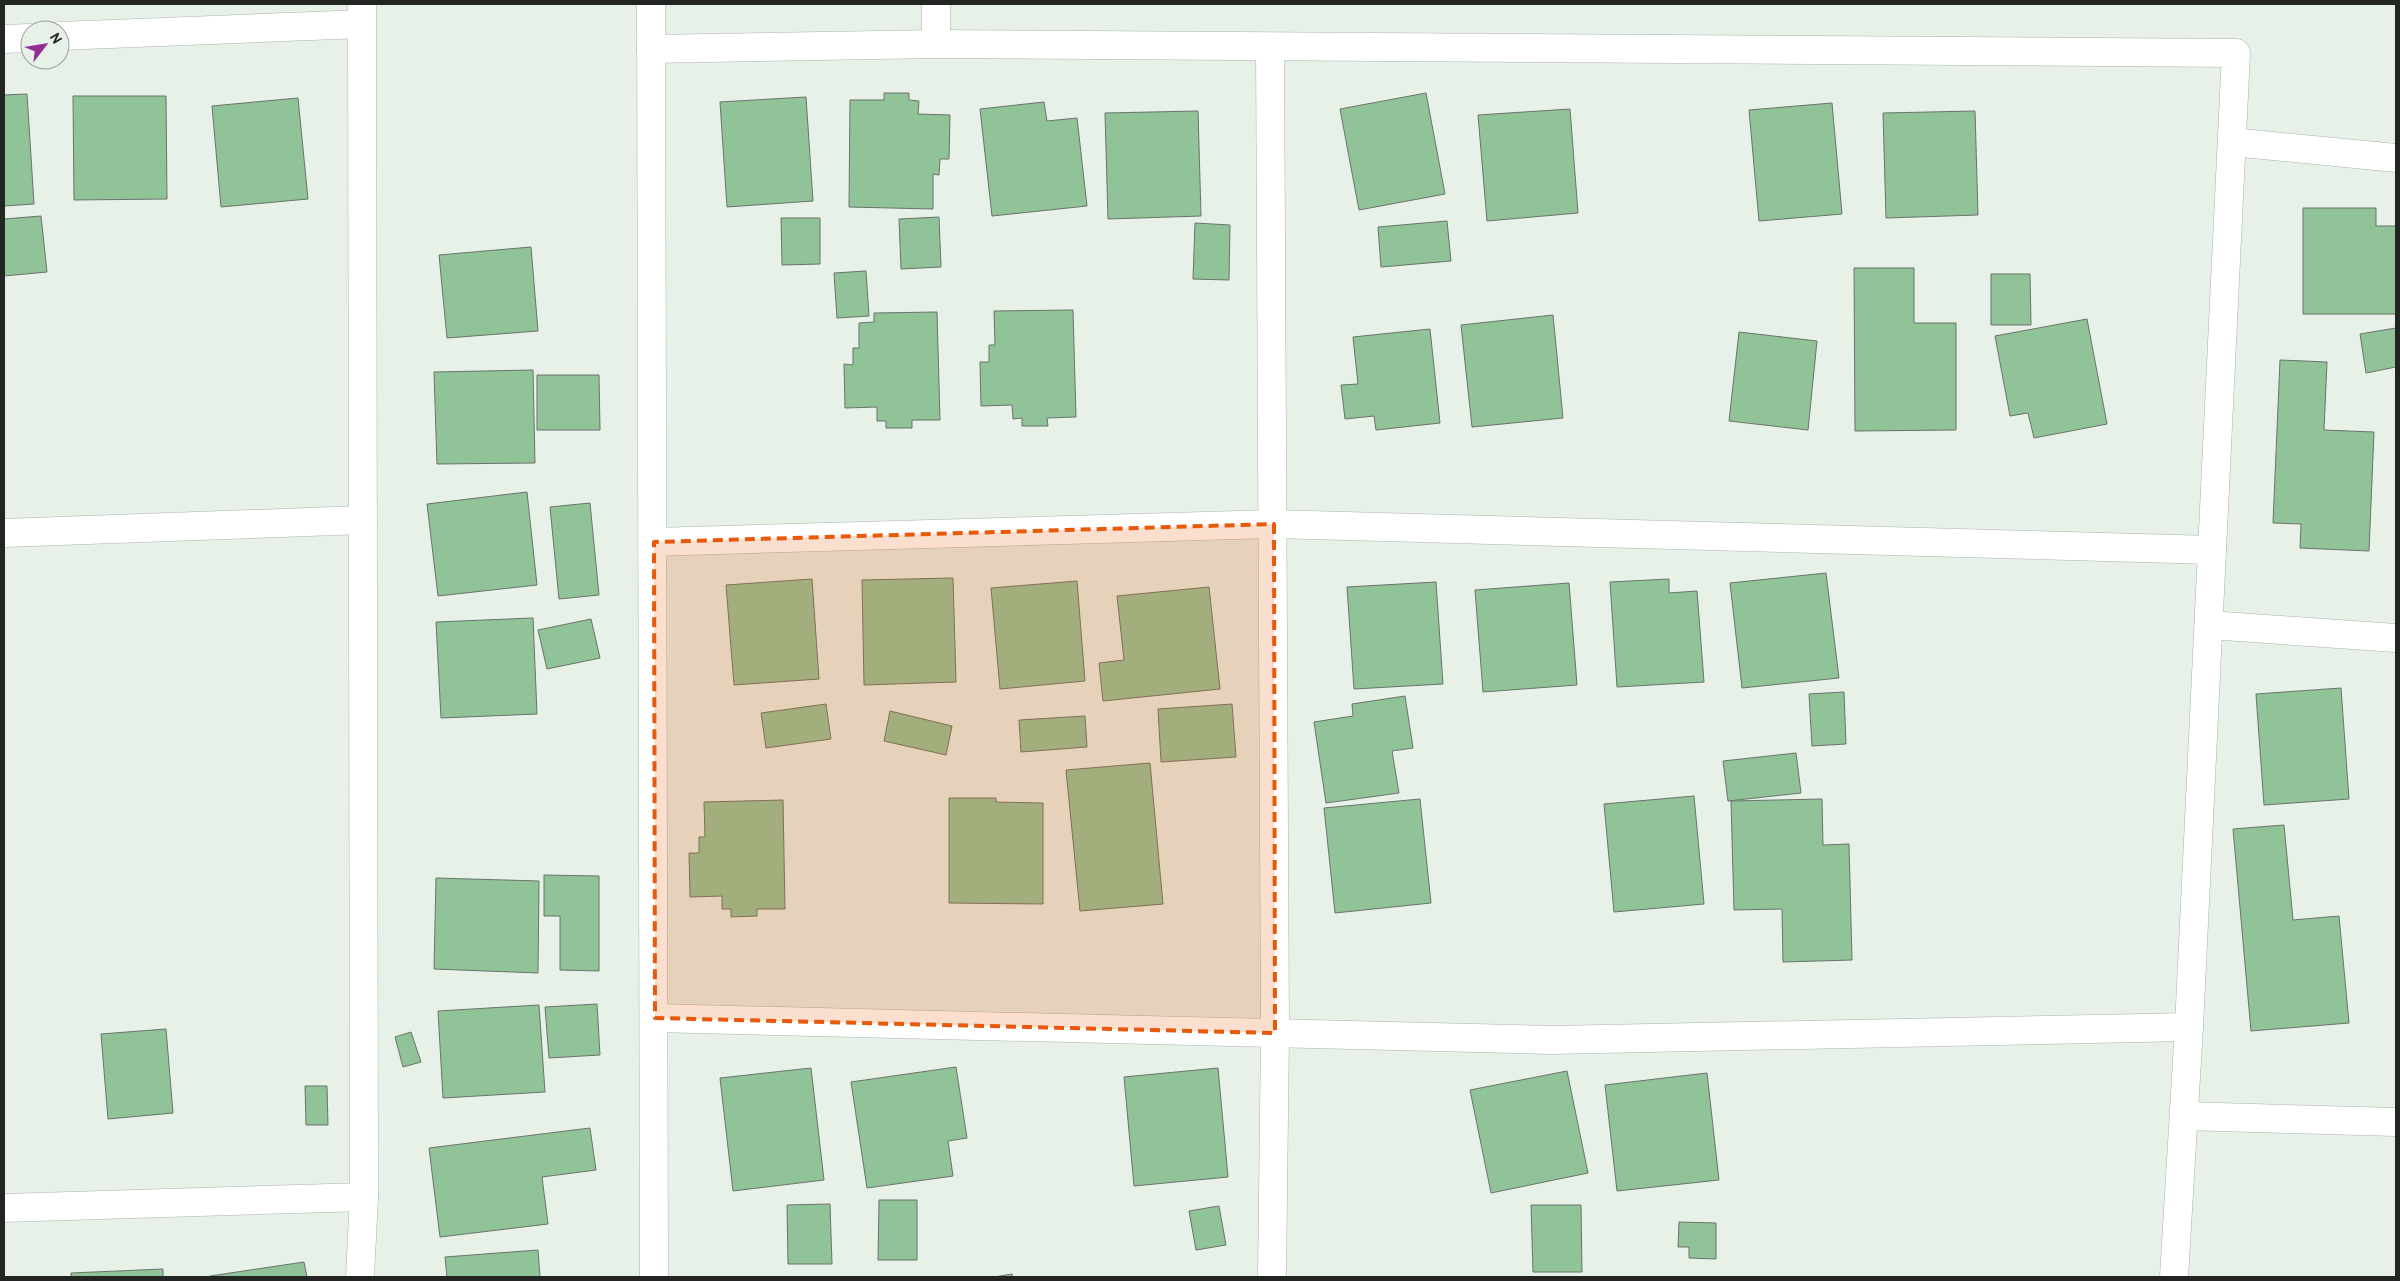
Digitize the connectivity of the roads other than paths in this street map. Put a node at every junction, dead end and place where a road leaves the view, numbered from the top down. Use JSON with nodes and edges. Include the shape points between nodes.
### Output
{"nodes":[{"id":1,"x":651,"y":4,"type":"edge"},
{"id":2,"x":936,"y":4,"type":"edge"},
{"id":3,"x":362,"y":14,"type":"edge"},
{"id":4,"x":70,"y":35,"type":"edge"},
{"id":5,"x":20,"y":38,"type":"edge"},
{"id":6,"x":4,"y":39,"type":"edge"},
{"id":7,"x":936,"y":44,"type":"junction"},
{"id":8,"x":1270,"y":47,"type":"junction"},
{"id":9,"x":651,"y":49,"type":"junction"},
{"id":10,"x":2232,"y":142,"type":"junction"},
{"id":11,"x":2396,"y":158,"type":"edge"},
{"id":12,"x":363,"y":520,"type":"junction"},
{"id":13,"x":1274,"y":524,"type":"junction"},
{"id":14,"x":4,"y":533,"type":"edge"},
{"id":15,"x":654,"y":542,"type":"junction"},
{"id":16,"x":2212,"y":550,"type":"junction"},
{"id":17,"x":2208,"y":625,"type":"junction"},
{"id":18,"x":2396,"y":638,"type":"edge"},
{"id":19,"x":655,"y":1018,"type":"junction"},
{"id":20,"x":2189,"y":1027,"type":"junction"},
{"id":21,"x":1276,"y":1033,"type":"junction"},
{"id":22,"x":2184,"y":1116,"type":"junction"},
{"id":23,"x":2396,"y":1122,"type":"edge"},
{"id":24,"x":364,"y":1196,"type":"junction"},
{"id":25,"x":4,"y":1208,"type":"edge"},
{"id":26,"x":360,"y":1277,"type":"edge"},
{"id":27,"x":654,"y":1277,"type":"edge"},
{"id":28,"x":1272,"y":1277,"type":"edge"},
{"id":29,"x":2174,"y":1277,"type":"edge"}],
"edges":[{"from":1,"to":9,"type":"street"},
{"from":2,"to":7,"type":"street"},
{"from":3,"to":4,"type":"street"},
{"from":3,"to":12,"type":"street"},
{"from":5,"to":6,"type":"street"},
{"from":7,"to":8,"type":"street"},
{"from":7,"to":9,"type":"street"},
{"from":8,"to":10,"type":"street","via":[[2236,53]]},
{"from":8,"to":13,"type":"street"},
{"from":9,"to":15,"type":"street"},
{"from":10,"to":11,"type":"street"},
{"from":10,"to":16,"type":"street"},
{"from":12,"to":14,"type":"street"},
{"from":12,"to":24,"type":"street"},
{"from":13,"to":15,"type":"street"},
{"from":13,"to":16,"type":"street"},
{"from":13,"to":21,"type":"street"},
{"from":15,"to":19,"type":"street"},
{"from":16,"to":17,"type":"street"},
{"from":17,"to":18,"type":"street"},
{"from":17,"to":20,"type":"street"},
{"from":19,"to":21,"type":"street"},
{"from":19,"to":27,"type":"street"},
{"from":20,"to":21,"type":"street","via":[[1553,1040]]},
{"from":20,"to":22,"type":"street"},
{"from":21,"to":28,"type":"street"},
{"from":22,"to":23,"type":"street"},
{"from":22,"to":29,"type":"street"},
{"from":24,"to":25,"type":"street"},
{"from":24,"to":26,"type":"street"}]}
